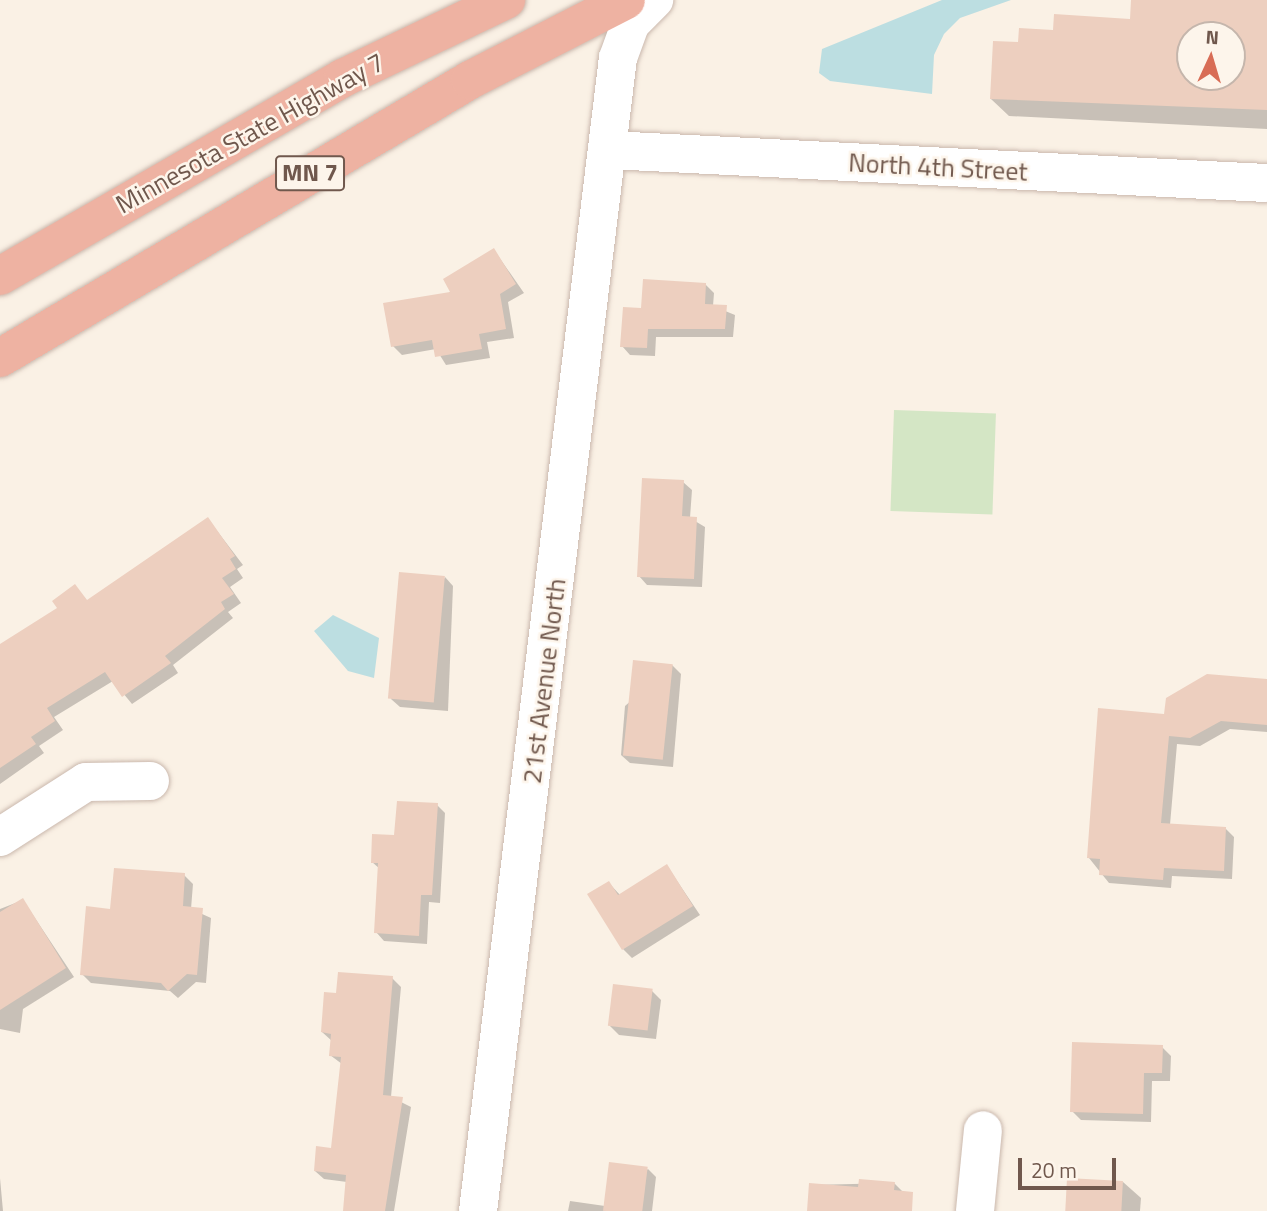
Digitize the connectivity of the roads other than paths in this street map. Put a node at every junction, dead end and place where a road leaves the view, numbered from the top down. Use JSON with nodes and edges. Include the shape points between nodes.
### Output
{"nodes":[{"id":1,"x":506,"y":0,"type":"edge"},
{"id":2,"x":626,"y":0,"type":"edge"},
{"id":3,"x":654,"y":0,"type":"edge"},
{"id":4,"x":610,"y":150,"type":"junction"},
{"id":5,"x":1267,"y":183,"type":"edge"},
{"id":6,"x":0,"y":276,"type":"edge"},
{"id":7,"x":0,"y":358,"type":"edge"},
{"id":8,"x":150,"y":781,"type":"dead end"},
{"id":9,"x":0,"y":837,"type":"edge"},
{"id":10,"x":983,"y":1130,"type":"dead end"},
{"id":11,"x":478,"y":1211,"type":"edge"},
{"id":12,"x":975,"y":1211,"type":"edge"}],
"edges":[{"from":1,"to":6,"type":"highway","name":"Minnesota State Highway 7","number":"MN 7","via":[[343,78]]},
{"from":2,"to":7,"type":"highway","number":"MN 7","via":[[470,80]]},
{"from":3,"to":4,"type":"street","name":"21st Avenue North","via":[[631,23],[618,58]]},
{"from":4,"to":5,"type":"street","name":"North 4th Street"},
{"from":4,"to":11,"type":"street","name":"21st Avenue North"},
{"from":8,"to":9,"type":"street","via":[[86,782]]},
{"from":10,"to":12,"type":"street"}]}
